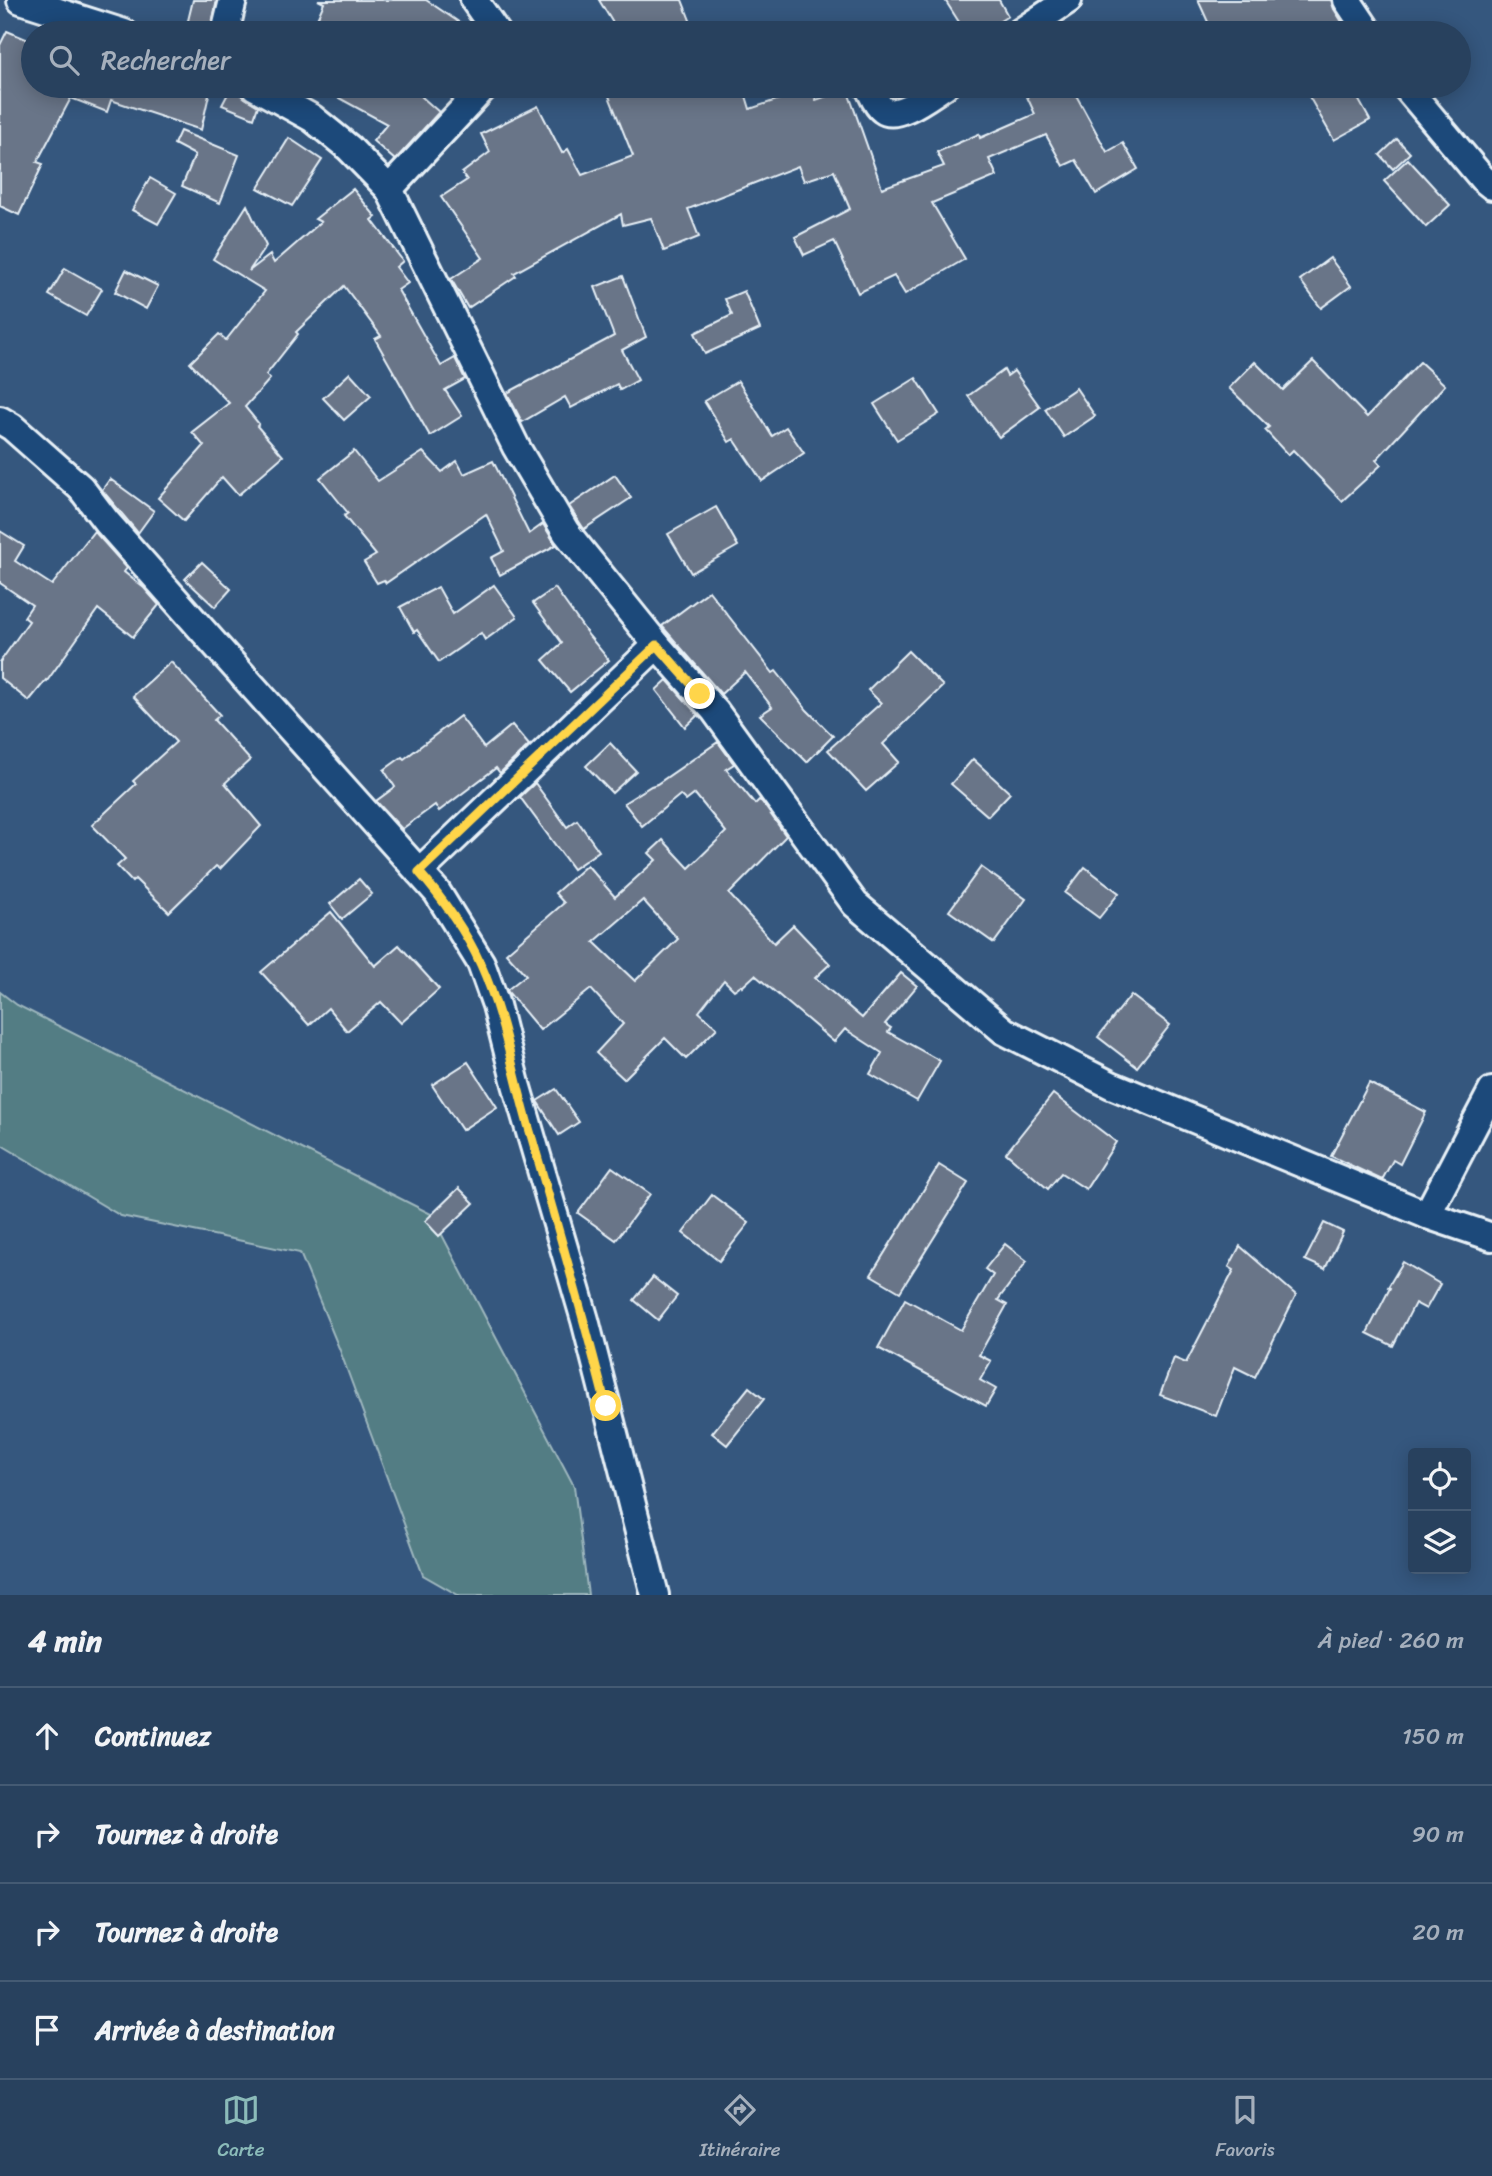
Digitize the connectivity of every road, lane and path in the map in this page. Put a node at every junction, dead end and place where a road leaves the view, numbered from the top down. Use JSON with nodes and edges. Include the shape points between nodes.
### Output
{"nodes":[{"id":1,"x":21,"y":0,"type":"edge"},
{"id":2,"x":233,"y":0,"type":"edge"},
{"id":3,"x":474,"y":0,"type":"edge"},
{"id":4,"x":1068,"y":0,"type":"edge"},
{"id":5,"x":1347,"y":0,"type":"edge"},
{"id":6,"x":87,"y":21,"type":"edge"},
{"id":7,"x":228,"y":21,"type":"edge"},
{"id":8,"x":489,"y":21,"type":"edge"},
{"id":9,"x":1037,"y":21,"type":"edge"},
{"id":10,"x":1361,"y":21,"type":"edge"},
{"id":11,"x":276,"y":98,"type":"edge"},
{"id":12,"x":474,"y":98,"type":"edge"},
{"id":13,"x":875,"y":98,"type":"edge"},
{"id":14,"x":925,"y":98,"type":"edge"},
{"id":15,"x":1415,"y":98,"type":"edge"},
{"id":16,"x":1492,"y":186,"type":"edge"},
{"id":17,"x":389,"y":189,"type":"junction"},
{"id":18,"x":0,"y":420,"type":"edge"},
{"id":19,"x":657,"y":645,"type":"junction"},
{"id":20,"x":419,"y":872,"type":"junction"},
{"id":21,"x":1492,"y":1091,"type":"edge"},
{"id":22,"x":1427,"y":1216,"type":"junction"},
{"id":23,"x":1492,"y":1237,"type":"edge"},
{"id":24,"x":655,"y":1595,"type":"edge"}],
"edges":[{"from":1,"to":6,"type":"street"},
{"from":2,"to":7,"type":"street"},
{"from":3,"to":8,"type":"street"},
{"from":4,"to":9,"type":"street"},
{"from":5,"to":10,"type":"street"},
{"from":11,"to":17,"type":"street","via":[[312,118]]},
{"from":12,"to":17,"type":"street"},
{"from":13,"to":14,"type":"street","via":[[889,113],[902,112]]},
{"from":15,"to":16,"type":"street"},
{"from":17,"to":19,"type":"street","via":[[534,479],[566,532]]},
{"from":18,"to":20,"type":"street","via":[[81,488]]},
{"from":19,"to":20,"type":"street"},
{"from":19,"to":22,"type":"street","via":[[715,711],[855,904],[1004,1031],[1111,1085]]},
{"from":20,"to":24,"type":"street","via":[[437,892],[481,963],[496,1005],[585,1320]]},
{"from":21,"to":22,"type":"street"},
{"from":22,"to":23,"type":"street"}]}
